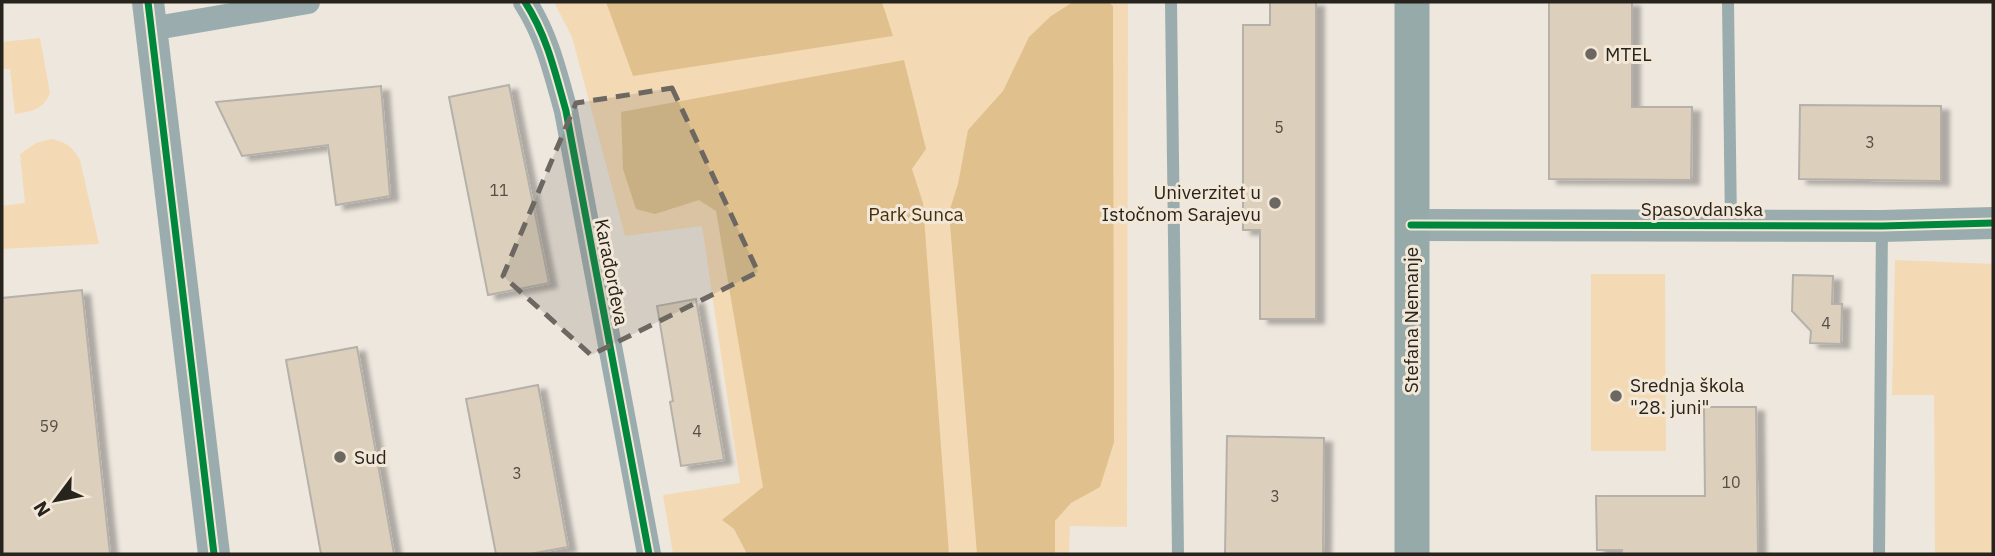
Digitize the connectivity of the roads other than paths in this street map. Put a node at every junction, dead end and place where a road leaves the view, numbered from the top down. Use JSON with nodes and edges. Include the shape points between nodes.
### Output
{"nodes":[{"id":1,"x":308,"y":2,"type":"edge"},
{"id":2,"x":525,"y":2,"type":"edge"},
{"id":3,"x":1171,"y":2,"type":"edge"},
{"id":4,"x":1412,"y":2,"type":"edge"},
{"id":5,"x":1728,"y":2,"type":"edge"},
{"id":6,"x":149,"y":15,"type":"edge"},
{"id":7,"x":1993,"y":223,"type":"edge"},
{"id":8,"x":1411,"y":225,"type":"junction"},
{"id":9,"x":1731,"y":225,"type":"junction"},
{"id":10,"x":1882,"y":226,"type":"junction"},
{"id":11,"x":214,"y":554,"type":"edge"},
{"id":12,"x":649,"y":554,"type":"edge"},
{"id":13,"x":1178,"y":554,"type":"edge"},
{"id":14,"x":1412,"y":554,"type":"edge"},
{"id":15,"x":1879,"y":554,"type":"edge"}],
"edges":[{"from":1,"to":6,"type":"street"},
{"from":2,"to":12,"type":"street","name":"Karađorđeva","via":[[547,43],[566,111]]},
{"from":3,"to":13,"type":"lane"},
{"from":4,"to":8,"type":"main road","name":"Stefana Nemanje"},
{"from":5,"to":9,"type":"lane"},
{"from":6,"to":11,"type":"street"},
{"from":7,"to":10,"type":"street","name":"Spasovdanska"},
{"from":8,"to":9,"type":"street","name":"Spasovdanska"},
{"from":8,"to":14,"type":"main road","name":"Stefana Nemanje"},
{"from":9,"to":10,"type":"street","name":"Spasovdanska"},
{"from":10,"to":15,"type":"lane"}]}
